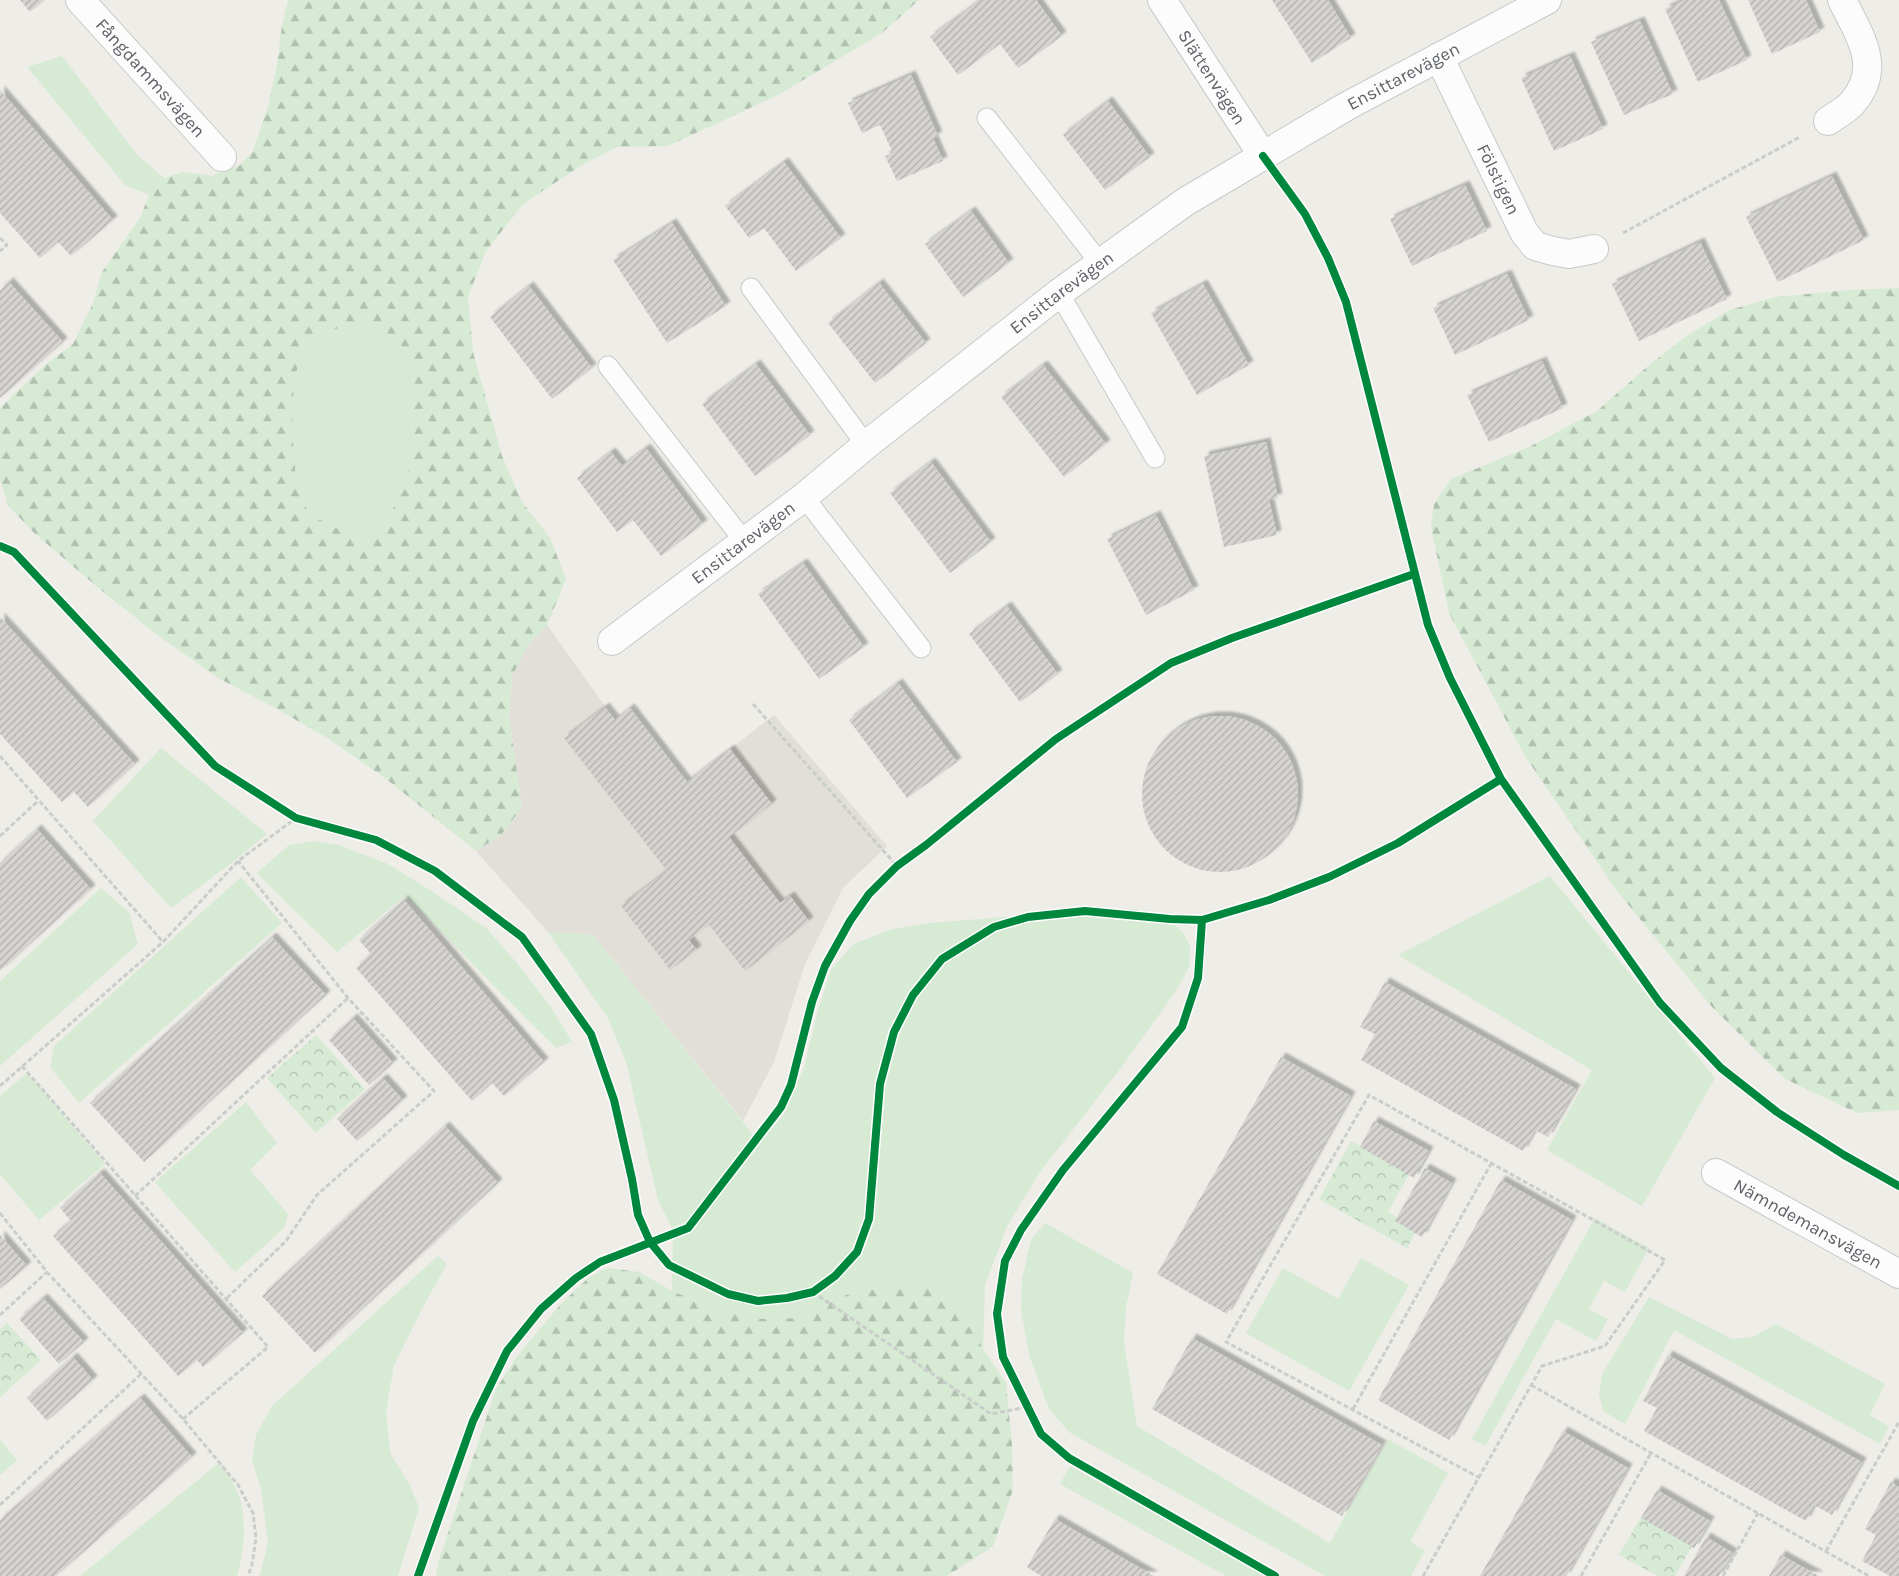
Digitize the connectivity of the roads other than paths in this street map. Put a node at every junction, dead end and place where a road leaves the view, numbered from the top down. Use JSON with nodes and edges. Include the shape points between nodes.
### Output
{"nodes":[{"id":1,"x":80,"y":0,"type":"edge"},
{"id":2,"x":1162,"y":0,"type":"edge"},
{"id":3,"x":1547,"y":0,"type":"edge"},
{"id":4,"x":1842,"y":0,"type":"edge"},
{"id":5,"x":1439,"y":57,"type":"junction"},
{"id":6,"x":987,"y":118,"type":"dead end"},
{"id":7,"x":1828,"y":121,"type":"road end"},
{"id":8,"x":1263,"y":156,"type":"junction"},
{"id":9,"x":222,"y":157,"type":"dead end"},
{"id":10,"x":1594,"y":249,"type":"road end"},
{"id":11,"x":1100,"y":263,"type":"junction"},
{"id":12,"x":750,"y":288,"type":"dead end"},
{"id":13,"x":1059,"y":294,"type":"junction"},
{"id":14,"x":608,"y":366,"type":"dead end"},
{"id":15,"x":866,"y":445,"type":"junction"},
{"id":16,"x":1155,"y":458,"type":"dead end"},
{"id":17,"x":804,"y":497,"type":"junction"},
{"id":18,"x":744,"y":542,"type":"junction"},
{"id":19,"x":612,"y":641,"type":"dead end"},
{"id":20,"x":921,"y":648,"type":"dead end"},
{"id":21,"x":1716,"y":1173,"type":"dead end"},
{"id":22,"x":1899,"y":1274,"type":"edge"}],
"edges":[{"from":1,"to":9,"type":"street","name":"Fångdammsvägen"},
{"from":2,"to":8,"type":"street","name":"Slättenvägen"},
{"from":3,"to":5,"type":"street","name":"Ensittarevägen"},
{"from":4,"to":7,"type":"street","via":[[1865,46],[1868,65],[1865,85],[1852,104]]},
{"from":5,"to":8,"type":"street","name":"Ensittarevägen"},
{"from":5,"to":10,"type":"street","name":"Fölstigen","via":[[1524,232],[1535,246],[1569,254]]},
{"from":6,"to":11,"type":"lane"},
{"from":8,"to":11,"type":"street","name":"Ensittarevägen","via":[[1185,202]]},
{"from":11,"to":13,"type":"street","name":"Ensittarevägen"},
{"from":12,"to":15,"type":"lane"},
{"from":13,"to":15,"type":"street","name":"Ensittarevägen"},
{"from":13,"to":16,"type":"lane"},
{"from":14,"to":18,"type":"lane"},
{"from":15,"to":17,"type":"street","name":"Ensittarevägen"},
{"from":17,"to":18,"type":"street","name":"Ensittarevägen"},
{"from":17,"to":20,"type":"lane"},
{"from":18,"to":19,"type":"street","name":"Ensittarevägen"},
{"from":21,"to":22,"type":"street","name":"Nämndemansvägen"}]}
